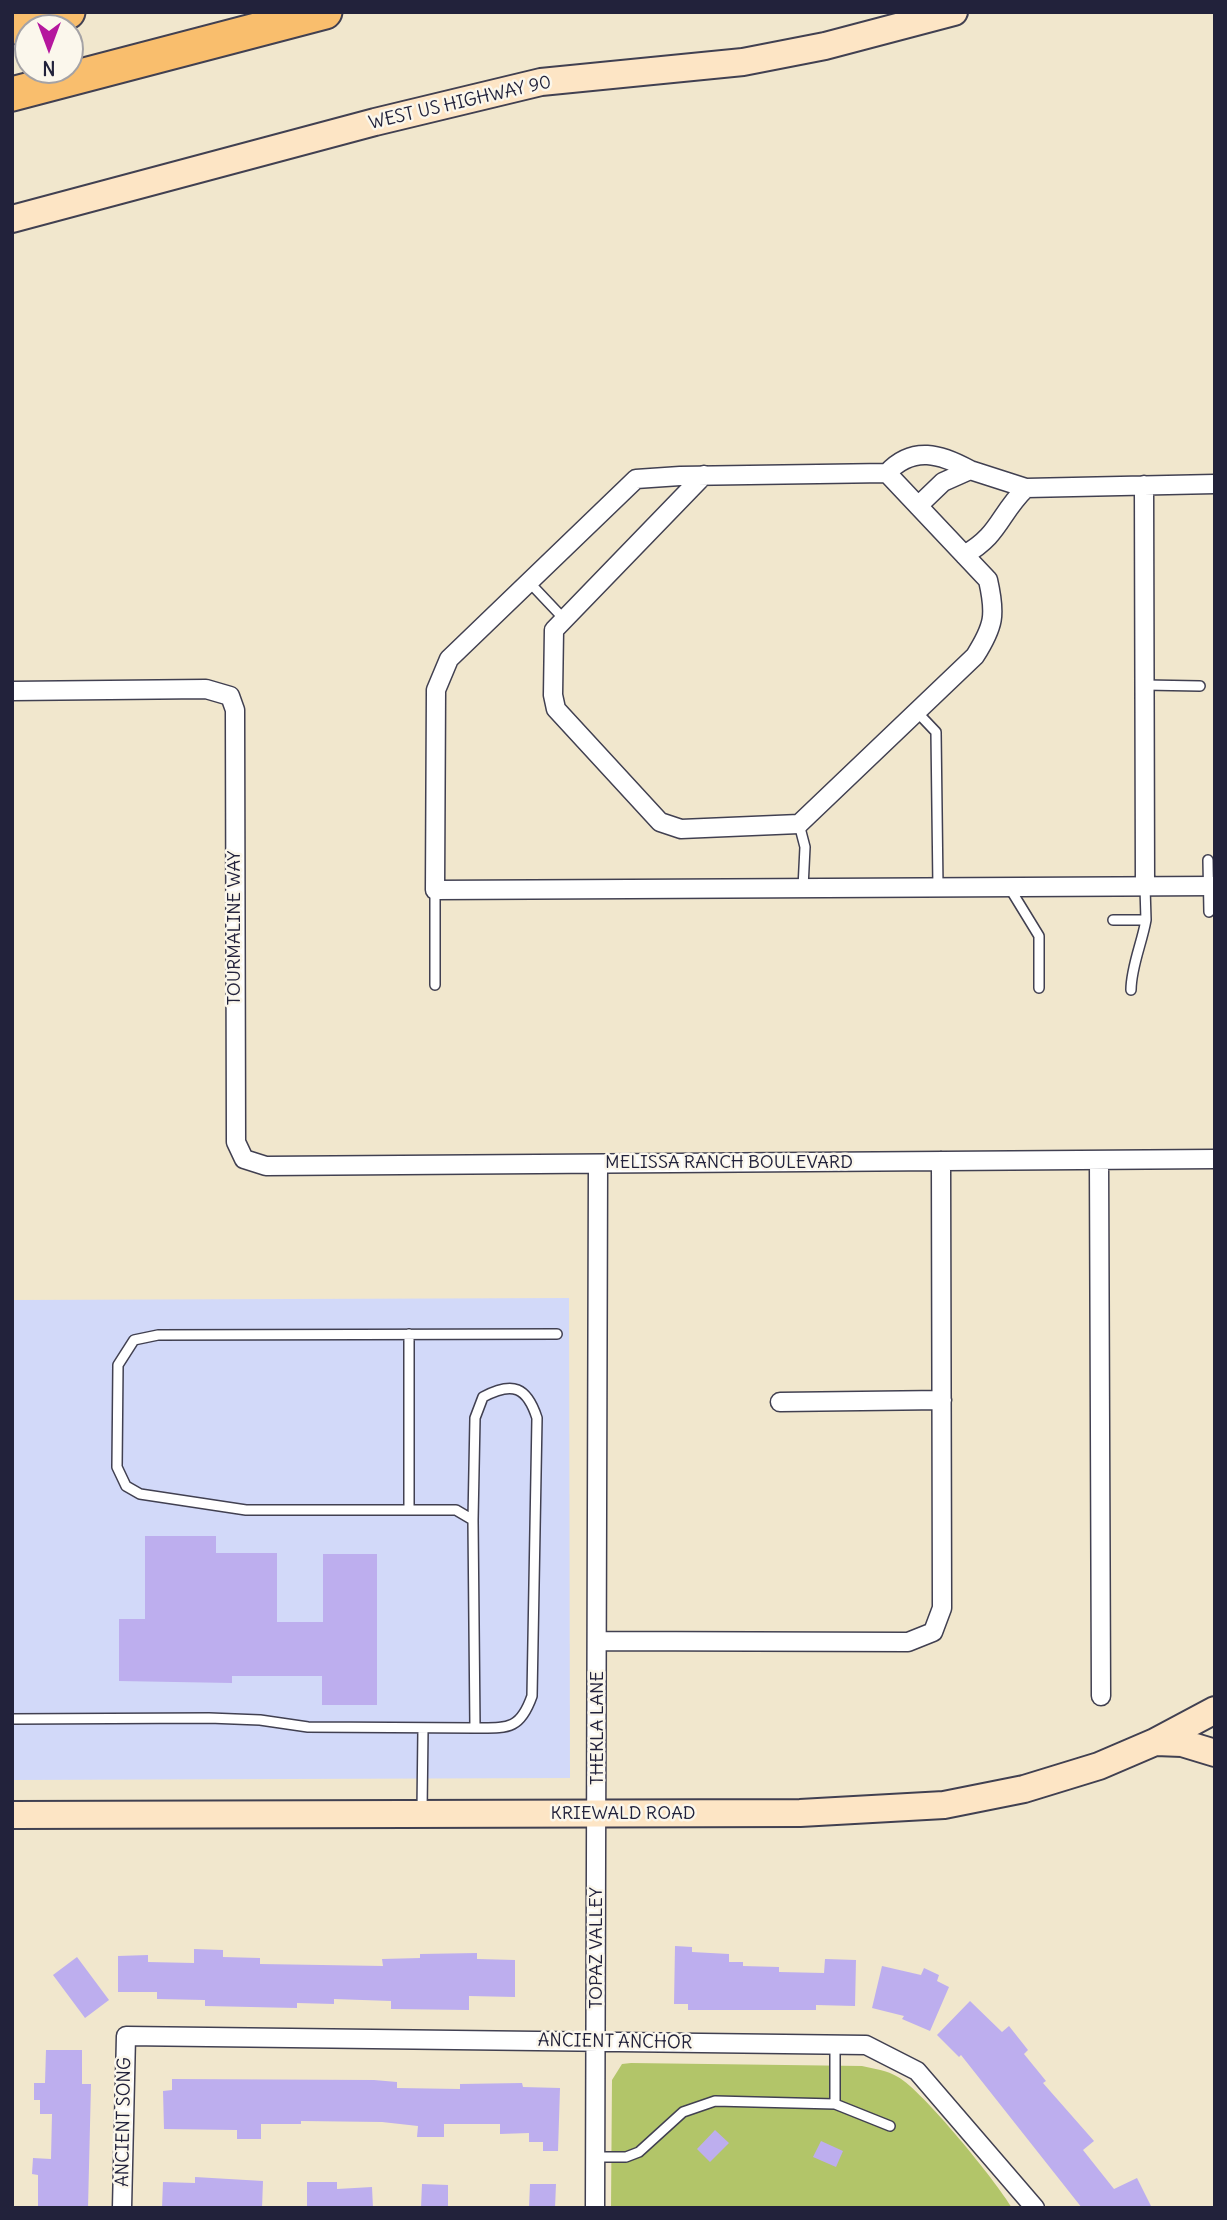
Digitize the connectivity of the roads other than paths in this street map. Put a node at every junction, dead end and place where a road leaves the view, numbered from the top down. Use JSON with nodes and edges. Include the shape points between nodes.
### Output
{"nodes":[{"id":1,"x":68,"y":12,"type":"edge"},
{"id":2,"x":325,"y":12,"type":"edge"},
{"id":3,"x":954,"y":12,"type":"edge"},
{"id":4,"x":12,"y":27,"type":"edge"},
{"id":5,"x":12,"y":94,"type":"edge"},
{"id":6,"x":12,"y":219,"type":"edge"},
{"id":7,"x":970,"y":470,"type":"junction"},
{"id":8,"x":887,"y":473,"type":"junction"},
{"id":9,"x":705,"y":475,"type":"junction"},
{"id":10,"x":1215,"y":484,"type":"edge"},
{"id":11,"x":1144,"y":485,"type":"junction"},
{"id":12,"x":1026,"y":488,"type":"junction"},
{"id":13,"x":918,"y":506,"type":"junction"},
{"id":14,"x":964,"y":555,"type":"junction"},
{"id":15,"x":528,"y":582,"type":"junction"},
{"id":16,"x":564,"y":619,"type":"junction"},
{"id":17,"x":1145,"y":685,"type":"junction"},
{"id":18,"x":1200,"y":686,"type":"dead end"},
{"id":19,"x":12,"y":691,"type":"edge"},
{"id":20,"x":917,"y":712,"type":"junction"},
{"id":21,"x":799,"y":824,"type":"junction"},
{"id":22,"x":1208,"y":860,"type":"dead end"},
{"id":23,"x":1212,"y":886,"type":"edge"},
{"id":24,"x":1009,"y":887,"type":"junction"},
{"id":25,"x":1145,"y":887,"type":"junction"},
{"id":26,"x":803,"y":888,"type":"junction"},
{"id":27,"x":938,"y":888,"type":"junction"},
{"id":28,"x":435,"y":890,"type":"junction"},
{"id":29,"x":1209,"y":912,"type":"dead end"},
{"id":30,"x":1113,"y":920,"type":"dead end"},
{"id":31,"x":1146,"y":920,"type":"junction"},
{"id":32,"x":435,"y":985,"type":"dead end"},
{"id":33,"x":1039,"y":988,"type":"dead end"},
{"id":34,"x":1131,"y":990,"type":"dead end"},
{"id":35,"x":1215,"y":1159,"type":"edge"},
{"id":36,"x":244,"y":1160,"type":"joint"},
{"id":37,"x":1099,"y":1160,"type":"junction"},
{"id":38,"x":941,"y":1161,"type":"junction"},
{"id":39,"x":598,"y":1164,"type":"junction"},
{"id":40,"x":410,"y":1334,"type":"junction"},
{"id":41,"x":557,"y":1334,"type":"dead end"},
{"id":42,"x":942,"y":1400,"type":"junction"},
{"id":43,"x":780,"y":1402,"type":"dead end"},
{"id":44,"x":409,"y":1510,"type":"junction"},
{"id":45,"x":473,"y":1520,"type":"junction"},
{"id":46,"x":598,"y":1641,"type":"junction"},
{"id":47,"x":1101,"y":1696,"type":"dead end"},
{"id":48,"x":1215,"y":1710,"type":"edge"},
{"id":49,"x":12,"y":1719,"type":"edge"},
{"id":50,"x":475,"y":1728,"type":"junction"},
{"id":51,"x":423,"y":1729,"type":"junction"},
{"id":52,"x":1155,"y":1742,"type":"junction"},
{"id":53,"x":1215,"y":1753,"type":"edge"},
{"id":54,"x":422,"y":1814,"type":"junction"},
{"id":55,"x":598,"y":1814,"type":"junction"},
{"id":56,"x":12,"y":1815,"type":"edge"},
{"id":57,"x":126,"y":2036,"type":"joint"},
{"id":58,"x":596,"y":2042,"type":"junction"},
{"id":59,"x":835,"y":2044,"type":"junction"},
{"id":60,"x":835,"y":2104,"type":"junction"},
{"id":61,"x":890,"y":2126,"type":"dead end"},
{"id":62,"x":596,"y":2157,"type":"junction"},
{"id":63,"x":122,"y":2208,"type":"edge"},
{"id":64,"x":595,"y":2208,"type":"edge"},
{"id":65,"x":1035,"y":2208,"type":"edge"}],
"edges":[{"from":1,"to":4,"type":"highway"},
{"from":2,"to":5,"type":"highway"},
{"from":3,"to":6,"type":"street","name":"WEST US HIGHWAY 90","via":[[743,62],[541,82],[361,125]]},
{"from":7,"to":8,"type":"street","via":[[945,456],[920,455],[897,461]]},
{"from":7,"to":12,"type":"street"},
{"from":7,"to":13,"type":"street","via":[[943,482]]},
{"from":8,"to":9,"type":"street"},
{"from":8,"to":13,"type":"street"},
{"from":9,"to":15,"type":"street","via":[[635,479]]},
{"from":9,"to":16,"type":"street"},
{"from":10,"to":11,"type":"street"},
{"from":11,"to":12,"type":"street"},
{"from":11,"to":17,"type":"street"},
{"from":12,"to":14,"type":"street","via":[[984,544]]},
{"from":13,"to":14,"type":"street"},
{"from":14,"to":20,"type":"street","via":[[988,580],[994,603],[992,629],[975,656]]},
{"from":15,"to":16,"type":"lane"},
{"from":15,"to":28,"type":"street","via":[[449,659],[436,690]]},
{"from":16,"to":21,"type":"street","via":[[554,630],[556,709],[660,822],[681,829]]},
{"from":17,"to":18,"type":"lane"},
{"from":17,"to":25,"type":"street"},
{"from":19,"to":36,"type":"street","name":"TOURMALINE WAY","via":[[206,689],[230,696],[235,710],[236,1142]]},
{"from":20,"to":21,"type":"street"},
{"from":20,"to":27,"type":"lane","via":[[936,732]]},
{"from":21,"to":26,"type":"lane","via":[[805,847]]},
{"from":22,"to":23,"type":"lane"},
{"from":23,"to":25,"type":"street"},
{"from":23,"to":29,"type":"lane"},
{"from":24,"to":25,"type":"street"},
{"from":24,"to":27,"type":"street"},
{"from":24,"to":33,"type":"lane","via":[[1039,936]]},
{"from":25,"to":31,"type":"lane"},
{"from":26,"to":27,"type":"street"},
{"from":26,"to":28,"type":"street"},
{"from":28,"to":32,"type":"lane"},
{"from":30,"to":31,"type":"lane"},
{"from":31,"to":34,"type":"lane"},
{"from":35,"to":37,"type":"street","name":"MELISSA RANCH BOULEVARD"},
{"from":36,"to":39,"type":"street","name":"MELISSA RANCH BOULEVARD","via":[[266,1166]]},
{"from":37,"to":38,"type":"street","name":"MELISSA RANCH BOULEVARD"},
{"from":37,"to":47,"type":"street"},
{"from":38,"to":39,"type":"street","name":"MELISSA RANCH BOULEVARD"},
{"from":38,"to":42,"type":"street"},
{"from":39,"to":46,"type":"street","name":"THEKLA LANE"},
{"from":40,"to":41,"type":"lane"},
{"from":40,"to":44,"type":"lane"},
{"from":40,"to":44,"type":"lane","via":[[158,1335],[134,1340],[118,1365],[117,1467],[126,1486],[140,1494],[209,1506]]},
{"from":42,"to":43,"type":"street"},
{"from":42,"to":46,"type":"street","via":[[942,1608],[933,1632],[908,1642]]},
{"from":44,"to":45,"type":"lane","via":[[456,1510]]},
{"from":45,"to":50,"type":"lane"},
{"from":45,"to":50,"type":"lane","via":[[475,1418],[483,1397],[499,1388],[519,1389],[530,1398],[537,1418],[532,1696],[525,1717],[508,1728]]},
{"from":46,"to":55,"type":"street","name":"THEKLA LANE"},
{"from":48,"to":52,"type":"street","name":"KRIEWALD ROAD"},
{"from":49,"to":51,"type":"lane","via":[[209,1718],[308,1727]]},
{"from":50,"to":51,"type":"lane"},
{"from":51,"to":54,"type":"lane"},
{"from":52,"to":53,"type":"street","via":[[1182,1743]]},
{"from":52,"to":55,"type":"street","name":"KRIEWALD ROAD","via":[[1099,1766],[1024,1789],[944,1805],[800,1814]]},
{"from":54,"to":55,"type":"street","name":"KRIEWALD ROAD"},
{"from":54,"to":56,"type":"street","name":"KRIEWALD ROAD"},
{"from":55,"to":58,"type":"street","name":"TOPAZ VALLEY"},
{"from":57,"to":58,"type":"street","name":"ANCIENT ANCHOR"},
{"from":57,"to":63,"type":"street","name":"ANCIENT SONG"},
{"from":58,"to":59,"type":"street","name":"ANCIENT ANCHOR"},
{"from":58,"to":62,"type":"street","name":"TOPAZ VALLEY"},
{"from":59,"to":60,"type":"lane"},
{"from":59,"to":65,"type":"street","name":"ANCIENT ANCHOR","via":[[866,2045],[917,2071]]},
{"from":60,"to":61,"type":"lane"},
{"from":60,"to":62,"type":"lane","via":[[699,2104],[683,2112],[639,2152]]},
{"from":62,"to":64,"type":"street","name":"TOPAZ VALLEY"}]}
